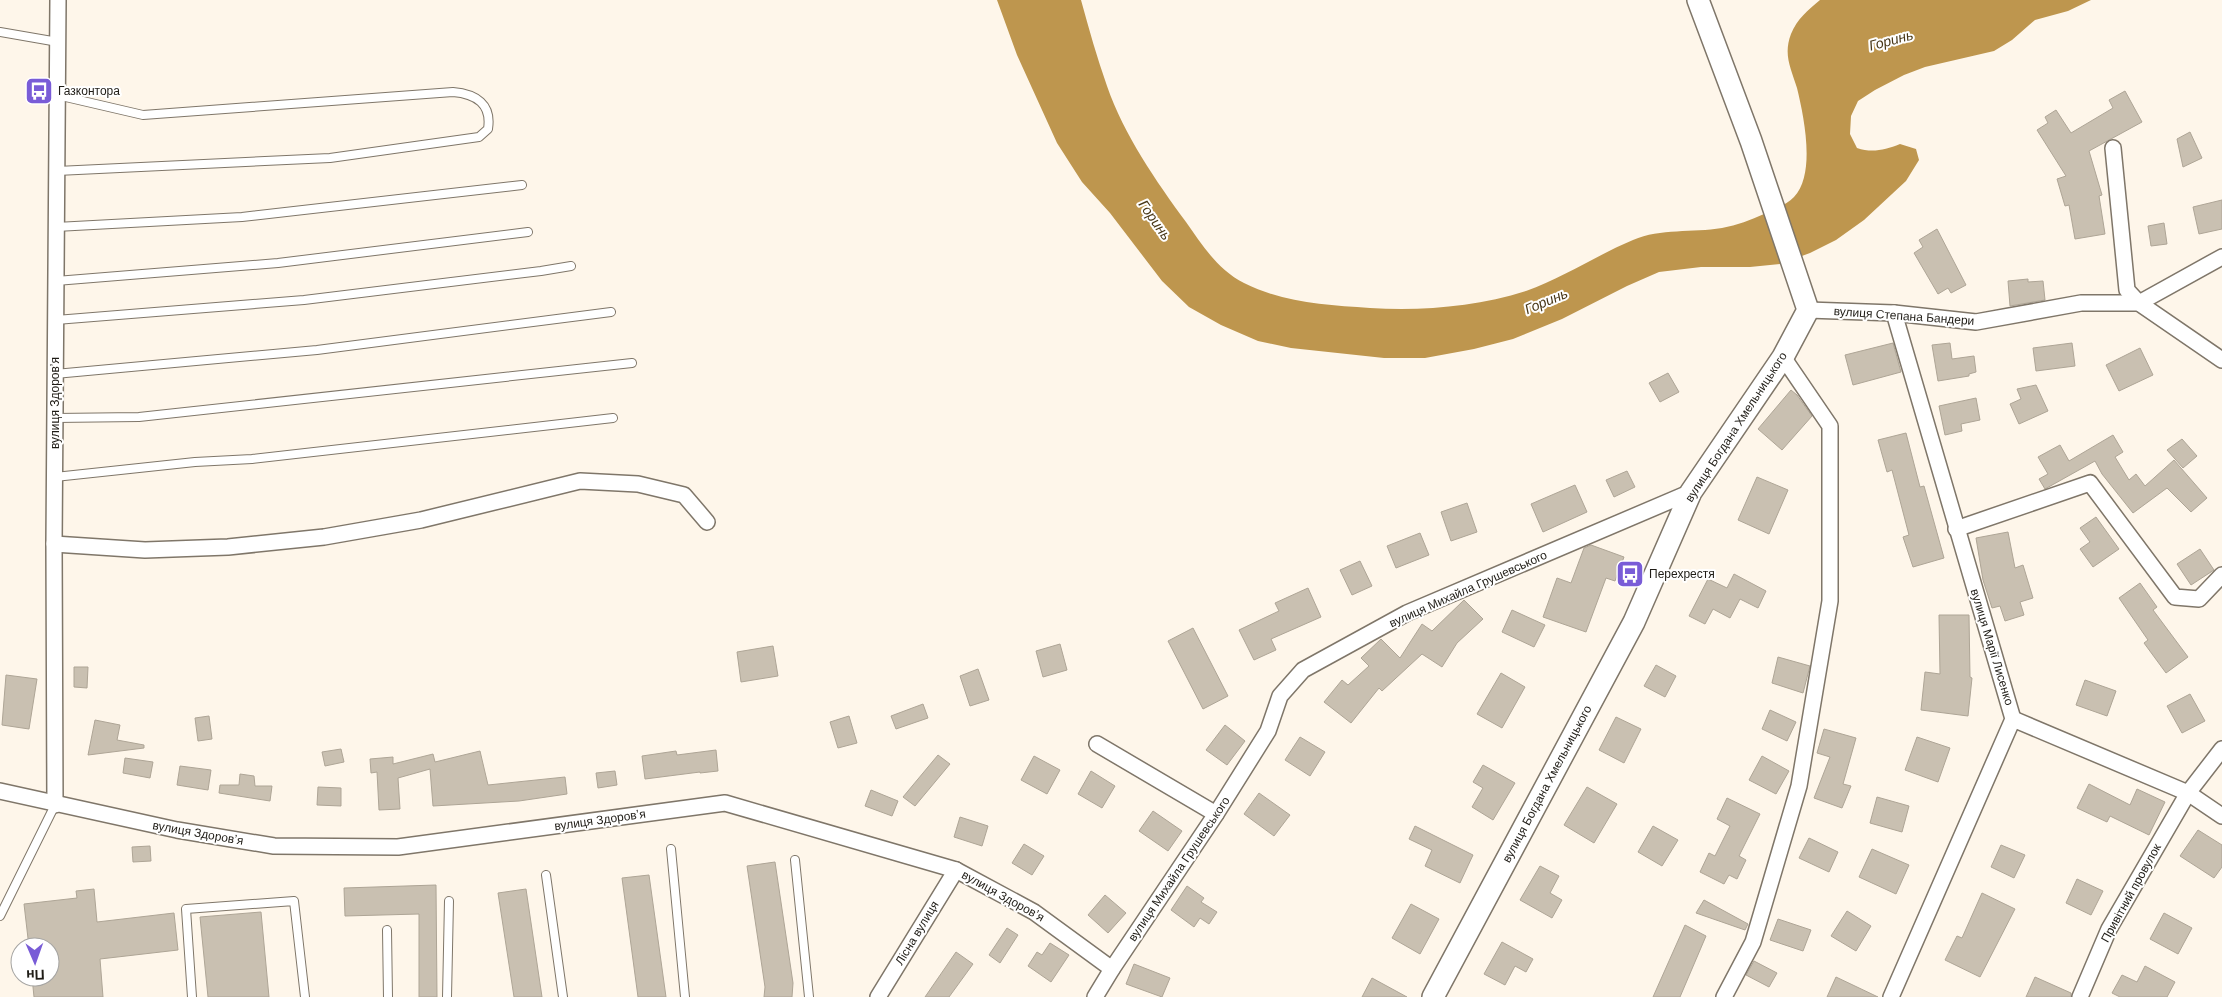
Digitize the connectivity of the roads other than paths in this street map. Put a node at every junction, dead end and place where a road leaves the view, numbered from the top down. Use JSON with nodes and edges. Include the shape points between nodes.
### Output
{"nodes":[{"id":1,"x":58,"y":0,"type":"edge"},
{"id":2,"x":1698,"y":0,"type":"edge"},
{"id":3,"x":0,"y":32,"type":"edge"},
{"id":4,"x":58,"y":42,"type":"junction"},
{"id":5,"x":57,"y":95,"type":"junction"},
{"id":6,"x":2112,"y":148,"type":"dead end"},
{"id":7,"x":57,"y":171,"type":"junction"},
{"id":8,"x":522,"y":185,"type":"dead end"},
{"id":9,"x":56,"y":227,"type":"junction"},
{"id":10,"x":528,"y":232,"type":"dead end"},
{"id":11,"x":2222,"y":257,"type":"edge"},
{"id":12,"x":571,"y":266,"type":"dead end"},
{"id":13,"x":56,"y":281,"type":"junction"},
{"id":14,"x":2139,"y":303,"type":"junction"},
{"id":15,"x":1808,"y":310,"type":"junction"},
{"id":16,"x":611,"y":312,"type":"dead end"},
{"id":17,"x":1894,"y":313,"type":"junction"},
{"id":18,"x":56,"y":320,"type":"junction"},
{"id":19,"x":1783,"y":357,"type":"junction"},
{"id":20,"x":2222,"y":360,"type":"edge"},
{"id":21,"x":632,"y":363,"type":"dead end"},
{"id":22,"x":55,"y":374,"type":"junction"},
{"id":23,"x":55,"y":418,"type":"junction"},
{"id":24,"x":613,"y":418,"type":"dead end"},
{"id":25,"x":55,"y":477,"type":"junction"},
{"id":26,"x":1691,"y":492,"type":"junction"},
{"id":27,"x":707,"y":522,"type":"dead end"},
{"id":28,"x":1956,"y":529,"type":"junction"},
{"id":29,"x":54,"y":544,"type":"junction"},
{"id":30,"x":2222,"y":575,"type":"edge"},
{"id":31,"x":2013,"y":719,"type":"junction"},
{"id":32,"x":1096,"y":744,"type":"dead end"},
{"id":33,"x":2222,"y":749,"type":"edge"},
{"id":34,"x":0,"y":792,"type":"edge"},
{"id":35,"x":2188,"y":792,"type":"junction"},
{"id":36,"x":55,"y":805,"type":"junction"},
{"id":37,"x":1216,"y":814,"type":"junction"},
{"id":38,"x":2222,"y":816,"type":"edge"},
{"id":39,"x":671,"y":849,"type":"dead end"},
{"id":40,"x":795,"y":860,"type":"dead end"},
{"id":41,"x":956,"y":870,"type":"junction"},
{"id":42,"x":546,"y":875,"type":"dead end"},
{"id":43,"x":449,"y":901,"type":"dead end"},
{"id":44,"x":0,"y":916,"type":"edge"},
{"id":45,"x":387,"y":930,"type":"dead end"},
{"id":46,"x":1112,"y":969,"type":"junction"},
{"id":47,"x":192,"y":997,"type":"edge"},
{"id":48,"x":304,"y":997,"type":"edge"},
{"id":49,"x":388,"y":997,"type":"edge"},
{"id":50,"x":447,"y":997,"type":"edge"},
{"id":51,"x":563,"y":997,"type":"edge"},
{"id":52,"x":685,"y":997,"type":"edge"},
{"id":53,"x":809,"y":997,"type":"edge"},
{"id":54,"x":878,"y":997,"type":"edge"},
{"id":55,"x":1095,"y":997,"type":"edge"},
{"id":56,"x":1433,"y":997,"type":"edge"},
{"id":57,"x":1724,"y":997,"type":"edge"},
{"id":58,"x":1891,"y":997,"type":"edge"},
{"id":59,"x":2080,"y":997,"type":"edge"}],
"edges":[{"from":1,"to":4,"type":"street","name":"вулиця Здоровʼя"},
{"from":2,"to":15,"type":"street","via":[[1751,141]]},
{"from":3,"to":4,"type":"lane"},
{"from":4,"to":5,"type":"street","name":"вулиця Здоровʼя"},
{"from":5,"to":7,"type":"street","name":"вулиця Здоровʼя"},
{"from":5,"to":7,"type":"lane","via":[[143,115],[453,92],[467,93],[487,106],[490,118],[488,129],[479,137],[330,158]]},
{"from":6,"to":14,"type":"street","via":[[2126,290]]},
{"from":7,"to":9,"type":"street","name":"вулиця Здоровʼя"},
{"from":8,"to":9,"type":"lane","via":[[242,217]]},
{"from":9,"to":13,"type":"street","name":"вулиця Здоровʼя"},
{"from":10,"to":13,"type":"lane","via":[[278,263]]},
{"from":11,"to":14,"type":"street"},
{"from":12,"to":18,"type":"lane","via":[[304,300]]},
{"from":13,"to":18,"type":"street","name":"вулиця Здоровʼя"},
{"from":14,"to":17,"type":"street","name":"вулиця Степана Бандери","via":[[2081,303],[1976,322]]},
{"from":14,"to":20,"type":"street"},
{"from":15,"to":17,"type":"street","name":"вулиця Степана Бандери"},
{"from":15,"to":19,"type":"street","name":"вулиця Богдана Хмельницького"},
{"from":16,"to":22,"type":"lane","via":[[317,350]]},
{"from":17,"to":28,"type":"street","name":"вулиця Марії Лисенко"},
{"from":18,"to":22,"type":"street","name":"вулиця Здоровʼя"},
{"from":19,"to":26,"type":"street","name":"вулиця Богдана Хмельницького"},
{"from":19,"to":57,"type":"street","via":[[1830,426],[1830,602],[1799,786],[1753,942]]},
{"from":21,"to":23,"type":"lane","via":[[139,417]]},
{"from":22,"to":23,"type":"street","name":"вулиця Здоровʼя"},
{"from":23,"to":25,"type":"street","name":"вулиця Здоровʼя"},
{"from":24,"to":25,"type":"lane","via":[[252,459]]},
{"from":25,"to":29,"type":"street","name":"вулиця Здоровʼя"},
{"from":26,"to":37,"type":"street","name":"вулиця Михайла Грушевського","via":[[1407,613],[1303,670],[1280,696],[1268,731]]},
{"from":26,"to":56,"type":"street","name":"вулиця Богдана Хмельницького","via":[[1634,622]]},
{"from":27,"to":29,"type":"street","via":[[684,495],[638,484],[580,481],[421,520],[324,537],[228,547],[145,550]]},
{"from":28,"to":30,"type":"street","via":[[2090,483],[2175,597],[2199,599]]},
{"from":28,"to":31,"type":"street","name":"вулиця Марії Лисенко"},
{"from":29,"to":36,"type":"street","name":"вулиця Здоровʼя"},
{"from":31,"to":35,"type":"street"},
{"from":31,"to":58,"type":"street","name":"вулиця Марії Лисенко"},
{"from":32,"to":37,"type":"street"},
{"from":33,"to":35,"type":"street"},
{"from":34,"to":36,"type":"street","name":"вулиця Здоровʼя"},
{"from":35,"to":38,"type":"street"},
{"from":35,"to":59,"type":"street","name":"Привітний провулок","via":[[2109,929]]},
{"from":36,"to":41,"type":"street","name":"вулиця Здоровʼя","via":[[274,846],[398,847],[725,803]]},
{"from":36,"to":44,"type":"lane"},
{"from":37,"to":46,"type":"street","name":"вулиця Михайла Грушевського"},
{"from":39,"to":52,"type":"lane"},
{"from":40,"to":53,"type":"lane"},
{"from":41,"to":46,"type":"street","name":"вулиця Здоровʼя","via":[[1034,912]]},
{"from":41,"to":54,"type":"street","name":"Лісна вулиця"},
{"from":42,"to":51,"type":"lane"},
{"from":43,"to":50,"type":"lane"},
{"from":45,"to":49,"type":"lane"},
{"from":46,"to":55,"type":"street","name":"вулиця Михайла Грушевського"},
{"from":47,"to":48,"type":"lane","via":[[186,909],[294,901]]}]}
